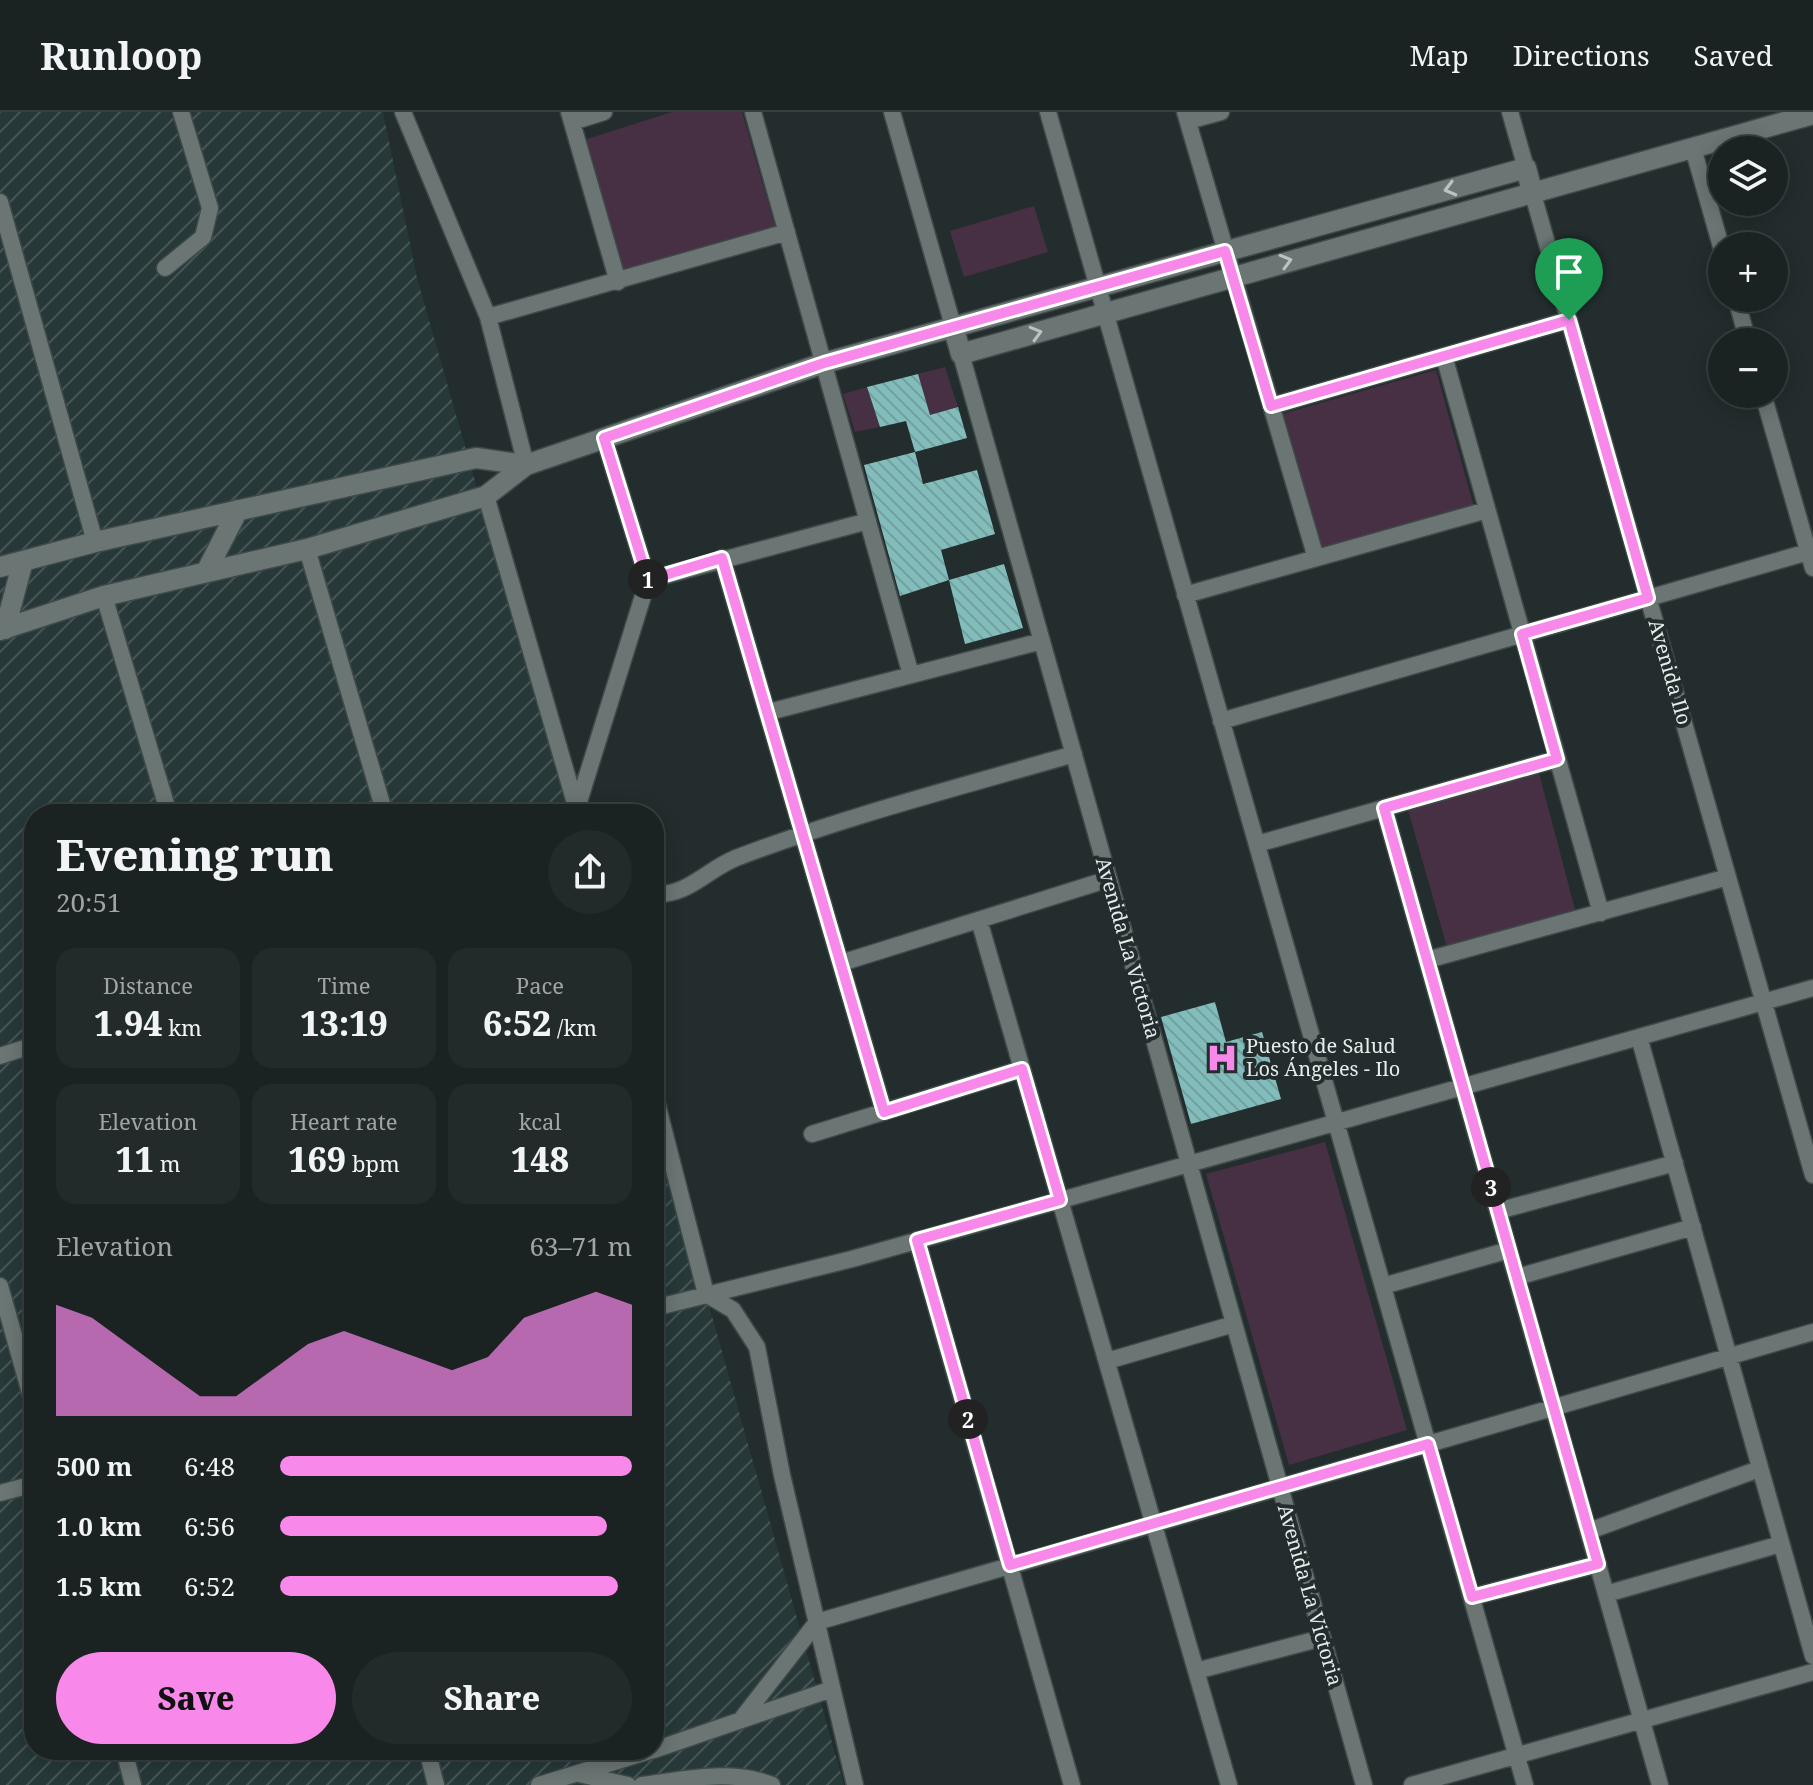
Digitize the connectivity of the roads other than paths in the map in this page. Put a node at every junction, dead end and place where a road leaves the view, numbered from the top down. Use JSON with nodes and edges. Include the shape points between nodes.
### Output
{"nodes":[{"id":1,"x":181,"y":112,"type":"edge"},
{"id":2,"x":403,"y":112,"type":"edge"},
{"id":3,"x":604,"y":112,"type":"edge"},
{"id":4,"x":753,"y":112,"type":"edge"},
{"id":5,"x":892,"y":112,"type":"edge"},
{"id":6,"x":1048,"y":112,"type":"edge"},
{"id":7,"x":1221,"y":112,"type":"edge"},
{"id":8,"x":1510,"y":112,"type":"edge"},
{"id":9,"x":1813,"y":114,"type":"edge"},
{"id":10,"x":570,"y":117,"type":"edge"},
{"id":11,"x":1187,"y":117,"type":"edge"},
{"id":12,"x":1693,"y":148,"type":"junction"},
{"id":13,"x":1526,"y":168,"type":"junction"},
{"id":14,"x":1532,"y":191,"type":"junction"},
{"id":15,"x":0,"y":202,"type":"edge"},
{"id":16,"x":787,"y":232,"type":"junction"},
{"id":17,"x":1717,"y":232,"type":"edge"},
{"id":18,"x":1225,"y":251,"type":"junction"},
{"id":19,"x":165,"y":268,"type":"dead end"},
{"id":20,"x":1232,"y":276,"type":"junction"},
{"id":21,"x":618,"y":282,"type":"junction"},
{"id":22,"x":1098,"y":286,"type":"junction"},
{"id":23,"x":1105,"y":313,"type":"junction"},
{"id":24,"x":488,"y":317,"type":"junction"},
{"id":25,"x":1569,"y":320,"type":"junction"},
{"id":26,"x":953,"y":326,"type":"junction"},
{"id":27,"x":961,"y":354,"type":"junction"},
{"id":28,"x":1444,"y":356,"type":"junction"},
{"id":29,"x":824,"y":363,"type":"junction"},
{"id":30,"x":1271,"y":406,"type":"junction"},
{"id":31,"x":1767,"y":408,"type":"edge"},
{"id":32,"x":604,"y":438,"type":"junction"},
{"id":33,"x":526,"y":465,"type":"junction"},
{"id":34,"x":486,"y":496,"type":"junction"},
{"id":35,"x":238,"y":510,"type":"junction"},
{"id":36,"x":1487,"y":510,"type":"junction"},
{"id":37,"x":868,"y":521,"type":"junction"},
{"id":38,"x":95,"y":542,"type":"junction"},
{"id":39,"x":307,"y":549,"type":"junction"},
{"id":40,"x":722,"y":558,"type":"junction"},
{"id":41,"x":1316,"y":558,"type":"junction"},
{"id":42,"x":1811,"y":560,"type":"edge"},
{"id":43,"x":23,"y":561,"type":"junction"},
{"id":44,"x":0,"y":567,"type":"edge"},
{"id":45,"x":206,"y":572,"type":"junction"},
{"id":46,"x":648,"y":580,"type":"junction"},
{"id":47,"x":1185,"y":595,"type":"junction"},
{"id":48,"x":104,"y":596,"type":"junction"},
{"id":49,"x":1648,"y":598,"type":"junction"},
{"id":50,"x":3,"y":630,"type":"edge"},
{"id":51,"x":1522,"y":634,"type":"junction"},
{"id":52,"x":1042,"y":641,"type":"junction"},
{"id":53,"x":911,"y":675,"type":"junction"},
{"id":54,"x":769,"y":712,"type":"junction"},
{"id":55,"x":1221,"y":721,"type":"junction"},
{"id":56,"x":1074,"y":754,"type":"junction"},
{"id":57,"x":1557,"y":759,"type":"junction"},
{"id":58,"x":166,"y":804,"type":"edge"},
{"id":59,"x":382,"y":804,"type":"edge"},
{"id":60,"x":576,"y":804,"type":"edge"},
{"id":61,"x":580,"y":804,"type":"edge"},
{"id":62,"x":1384,"y":808,"type":"junction"},
{"id":63,"x":804,"y":832,"type":"junction"},
{"id":64,"x":1257,"y":844,"type":"junction"},
{"id":65,"x":1728,"y":877,"type":"junction"},
{"id":66,"x":1109,"y":879,"type":"junction"},
{"id":67,"x":664,"y":893,"type":"edge"},
{"id":68,"x":1601,"y":913,"type":"junction"},
{"id":69,"x":979,"y":920,"type":"junction"},
{"id":70,"x":1427,"y":960,"type":"junction"},
{"id":71,"x":841,"y":963,"type":"junction"},
{"id":72,"x":1813,"y":988,"type":"edge"},
{"id":73,"x":1763,"y":1002,"type":"junction"},
{"id":74,"x":1639,"y":1037,"type":"junction"},
{"id":75,"x":24,"y":1048,"type":"edge"},
{"id":76,"x":0,"y":1056,"type":"edge"},
{"id":77,"x":1022,"y":1069,"type":"junction"},
{"id":78,"x":1463,"y":1087,"type":"junction"},
{"id":79,"x":884,"y":1112,"type":"junction"},
{"id":80,"x":1336,"y":1122,"type":"junction"},
{"id":81,"x":664,"y":1131,"type":"edge"},
{"id":82,"x":812,"y":1134,"type":"dead end"},
{"id":83,"x":1675,"y":1163,"type":"junction"},
{"id":84,"x":1189,"y":1164,"type":"junction"},
{"id":85,"x":1813,"y":1175,"type":"edge"},
{"id":86,"x":1060,"y":1200,"type":"junction"},
{"id":87,"x":1498,"y":1211,"type":"junction"},
{"id":88,"x":1693,"y":1227,"type":"junction"},
{"id":89,"x":917,"y":1240,"type":"junction"},
{"id":90,"x":1509,"y":1250,"type":"junction"},
{"id":91,"x":1517,"y":1277,"type":"junction"},
{"id":92,"x":0,"y":1286,"type":"edge"},
{"id":93,"x":1383,"y":1286,"type":"junction"},
{"id":94,"x":706,"y":1294,"type":"junction"},
{"id":95,"x":664,"y":1305,"type":"edge"},
{"id":96,"x":1234,"y":1324,"type":"junction"},
{"id":97,"x":1813,"y":1332,"type":"edge"},
{"id":98,"x":1729,"y":1356,"type":"junction"},
{"id":99,"x":1107,"y":1361,"type":"junction"},
{"id":100,"x":24,"y":1371,"type":"edge"},
{"id":101,"x":1554,"y":1407,"type":"junction"},
{"id":102,"x":1428,"y":1444,"type":"junction"},
{"id":103,"x":1759,"y":1469,"type":"junction"},
{"id":104,"x":24,"y":1487,"type":"edge"},
{"id":105,"x":1280,"y":1487,"type":"junction"},
{"id":106,"x":0,"y":1493,"type":"edge"},
{"id":107,"x":1154,"y":1524,"type":"junction"},
{"id":108,"x":1589,"y":1531,"type":"junction"},
{"id":109,"x":1781,"y":1544,"type":"junction"},
{"id":110,"x":1598,"y":1564,"type":"junction"},
{"id":111,"x":1010,"y":1565,"type":"junction"},
{"id":112,"x":1606,"y":1594,"type":"junction"},
{"id":113,"x":1472,"y":1597,"type":"junction"},
{"id":114,"x":817,"y":1622,"type":"junction"},
{"id":115,"x":1322,"y":1638,"type":"junction"},
{"id":116,"x":1813,"y":1656,"type":"edge"},
{"id":117,"x":1196,"y":1671,"type":"junction"},
{"id":118,"x":1813,"y":1672,"type":"edge"},
{"id":119,"x":832,"y":1689,"type":"junction"},
{"id":120,"x":743,"y":1717,"type":"junction"},
{"id":121,"x":1642,"y":1720,"type":"junction"},
{"id":122,"x":664,"y":1746,"type":"edge"},
{"id":123,"x":1517,"y":1756,"type":"junction"},
{"id":124,"x":127,"y":1760,"type":"edge"},
{"id":125,"x":430,"y":1760,"type":"edge"},
{"id":126,"x":615,"y":1760,"type":"edge"},
{"id":127,"x":577,"y":1774,"type":"junction"},
{"id":128,"x":133,"y":1785,"type":"edge"},
{"id":129,"x":436,"y":1785,"type":"edge"},
{"id":130,"x":539,"y":1785,"type":"edge"},
{"id":131,"x":628,"y":1785,"type":"edge"},
{"id":132,"x":642,"y":1785,"type":"edge"},
{"id":133,"x":772,"y":1785,"type":"edge"},
{"id":134,"x":855,"y":1785,"type":"edge"},
{"id":135,"x":1072,"y":1785,"type":"edge"},
{"id":136,"x":1229,"y":1785,"type":"edge"},
{"id":137,"x":1364,"y":1785,"type":"edge"},
{"id":138,"x":1412,"y":1785,"type":"edge"},
{"id":139,"x":1525,"y":1785,"type":"edge"},
{"id":140,"x":1660,"y":1785,"type":"edge"}],
"edges":[{"from":1,"to":19,"type":"street","via":[[210,208],[203,237]]},
{"from":2,"to":24,"type":"street"},
{"from":3,"to":10,"type":"street"},
{"from":4,"to":16,"type":"street"},
{"from":5,"to":26,"type":"street","name":"Avenida La Victoria"},
{"from":6,"to":22,"type":"street"},
{"from":7,"to":11,"type":"street"},
{"from":8,"to":13,"type":"street"},
{"from":9,"to":12,"type":"street"},
{"from":10,"to":21,"type":"street"},
{"from":11,"to":18,"type":"street"},
{"from":12,"to":14,"type":"street"},
{"from":12,"to":17,"type":"street"},
{"from":13,"to":14,"type":"street","name":"Avenida Ilo"},
{"from":13,"to":18,"type":"street","one_way":true},
{"from":20,"to":14,"type":"street","one_way":true},
{"from":14,"to":25,"type":"street","name":"Avenida Ilo"},
{"from":15,"to":38,"type":"street"},
{"from":16,"to":21,"type":"street"},
{"from":16,"to":29,"type":"street"},
{"from":18,"to":20,"type":"street"},
{"from":18,"to":22,"type":"street"},
{"from":20,"to":23,"type":"street"},
{"from":20,"to":30,"type":"street"},
{"from":21,"to":24,"type":"street"},
{"from":22,"to":23,"type":"street"},
{"from":22,"to":26,"type":"street"},
{"from":27,"to":23,"type":"street","one_way":true},
{"from":23,"to":47,"type":"street"},
{"from":24,"to":33,"type":"street"},
{"from":25,"to":28,"type":"street"},
{"from":25,"to":49,"type":"street","name":"Avenida Ilo"},
{"from":26,"to":27,"type":"street","name":"Avenida La Victoria"},
{"from":26,"to":29,"type":"street"},
{"from":27,"to":52,"type":"street","name":"Avenida La Victoria"},
{"from":28,"to":30,"type":"street"},
{"from":28,"to":36,"type":"street"},
{"from":29,"to":32,"type":"street"},
{"from":29,"to":37,"type":"street"},
{"from":30,"to":41,"type":"street"},
{"from":31,"to":42,"type":"street"},
{"from":32,"to":33,"type":"street"},
{"from":32,"to":46,"type":"street"},
{"from":33,"to":34,"type":"street"},
{"from":33,"to":35,"type":"street","via":[[476,458]]},
{"from":34,"to":39,"type":"street"},
{"from":34,"to":60,"type":"street"},
{"from":35,"to":38,"type":"street"},
{"from":35,"to":45,"type":"street"},
{"from":36,"to":41,"type":"street"},
{"from":36,"to":51,"type":"street"},
{"from":37,"to":40,"type":"street"},
{"from":37,"to":53,"type":"street"},
{"from":38,"to":43,"type":"street"},
{"from":39,"to":45,"type":"street"},
{"from":39,"to":59,"type":"street"},
{"from":40,"to":46,"type":"street"},
{"from":40,"to":54,"type":"street"},
{"from":41,"to":47,"type":"street"},
{"from":42,"to":49,"type":"street"},
{"from":43,"to":44,"type":"street"},
{"from":43,"to":50,"type":"street"},
{"from":45,"to":48,"type":"street"},
{"from":46,"to":61,"type":"street"},
{"from":47,"to":55,"type":"street"},
{"from":48,"to":50,"type":"street"},
{"from":48,"to":58,"type":"street"},
{"from":49,"to":51,"type":"street"},
{"from":49,"to":65,"type":"street","name":"Avenida Ilo"},
{"from":51,"to":55,"type":"street"},
{"from":51,"to":57,"type":"street"},
{"from":52,"to":53,"type":"street"},
{"from":52,"to":56,"type":"street","name":"Avenida La Victoria"},
{"from":53,"to":54,"type":"street"},
{"from":54,"to":63,"type":"street"},
{"from":55,"to":64,"type":"street"},
{"from":56,"to":63,"type":"street"},
{"from":56,"to":66,"type":"street","name":"Avenida La Victoria"},
{"from":57,"to":62,"type":"street"},
{"from":57,"to":68,"type":"street"},
{"from":62,"to":64,"type":"street"},
{"from":62,"to":70,"type":"street"},
{"from":63,"to":67,"type":"street","via":[[726,862],[682,891]]},
{"from":63,"to":71,"type":"street"},
{"from":64,"to":80,"type":"street"},
{"from":65,"to":68,"type":"street"},
{"from":65,"to":73,"type":"street","name":"Avenida Ilo"},
{"from":66,"to":69,"type":"street"},
{"from":66,"to":84,"type":"street","name":"Avenida La Victoria"},
{"from":68,"to":70,"type":"street"},
{"from":69,"to":71,"type":"street"},
{"from":69,"to":77,"type":"street"},
{"from":70,"to":78,"type":"street"},
{"from":71,"to":79,"type":"street"},
{"from":72,"to":73,"type":"street"},
{"from":73,"to":74,"type":"street"},
{"from":73,"to":85,"type":"street","name":"Avenida Ilo"},
{"from":74,"to":78,"type":"street"},
{"from":74,"to":83,"type":"street"},
{"from":75,"to":76,"type":"street"},
{"from":77,"to":79,"type":"street"},
{"from":77,"to":86,"type":"street"},
{"from":78,"to":80,"type":"street"},
{"from":78,"to":87,"type":"street"},
{"from":79,"to":82,"type":"street"},
{"from":80,"to":84,"type":"street"},
{"from":80,"to":93,"type":"street"},
{"from":81,"to":94,"type":"street"},
{"from":83,"to":87,"type":"street"},
{"from":83,"to":88,"type":"street"},
{"from":84,"to":86,"type":"street"},
{"from":84,"to":96,"type":"street","name":"Avenida La Victoria"},
{"from":86,"to":89,"type":"street"},
{"from":86,"to":99,"type":"street"},
{"from":87,"to":90,"type":"street"},
{"from":88,"to":91,"type":"street"},
{"from":88,"to":98,"type":"street"},
{"from":89,"to":94,"type":"street"},
{"from":89,"to":111,"type":"street"},
{"from":90,"to":91,"type":"street"},
{"from":90,"to":93,"type":"street"},
{"from":91,"to":101,"type":"street"},
{"from":92,"to":100,"type":"street"},
{"from":93,"to":102,"type":"street"},
{"from":94,"to":95,"type":"street"},
{"from":94,"to":114,"type":"street","via":[[733,1310],[757,1347]]},
{"from":96,"to":99,"type":"street"},
{"from":96,"to":105,"type":"street","name":"Avenida La Victoria"},
{"from":97,"to":98,"type":"street"},
{"from":98,"to":101,"type":"street"},
{"from":98,"to":103,"type":"street"},
{"from":99,"to":107,"type":"street"},
{"from":101,"to":102,"type":"street"},
{"from":101,"to":108,"type":"street"},
{"from":102,"to":105,"type":"street"},
{"from":102,"to":113,"type":"street"},
{"from":103,"to":108,"type":"street"},
{"from":103,"to":109,"type":"street"},
{"from":104,"to":106,"type":"street"},
{"from":105,"to":107,"type":"street"},
{"from":105,"to":115,"type":"street","name":"Avenida La Victoria"},
{"from":107,"to":111,"type":"street"},
{"from":107,"to":117,"type":"street"},
{"from":108,"to":110,"type":"street"},
{"from":109,"to":112,"type":"street"},
{"from":109,"to":116,"type":"street"},
{"from":110,"to":112,"type":"street"},
{"from":110,"to":113,"type":"street"},
{"from":111,"to":114,"type":"street"},
{"from":111,"to":135,"type":"street"},
{"from":112,"to":121,"type":"street"},
{"from":113,"to":123,"type":"street"},
{"from":114,"to":119,"type":"street"},
{"from":114,"to":120,"type":"street"},
{"from":115,"to":117,"type":"street"},
{"from":115,"to":137,"type":"street","name":"Avenida La Victoria"},
{"from":117,"to":136,"type":"street"},
{"from":118,"to":121,"type":"street"},
{"from":119,"to":120,"type":"street"},
{"from":119,"to":134,"type":"street"},
{"from":120,"to":122,"type":"street"},
{"from":121,"to":123,"type":"street"},
{"from":121,"to":140,"type":"street"},
{"from":123,"to":138,"type":"street"},
{"from":123,"to":139,"type":"street"},
{"from":124,"to":128,"type":"street"},
{"from":125,"to":129,"type":"street"},
{"from":126,"to":127,"type":"street"},
{"from":127,"to":130,"type":"street"},
{"from":127,"to":131,"type":"street"},
{"from":132,"to":133,"type":"street","via":[[753,1777]]}]}
